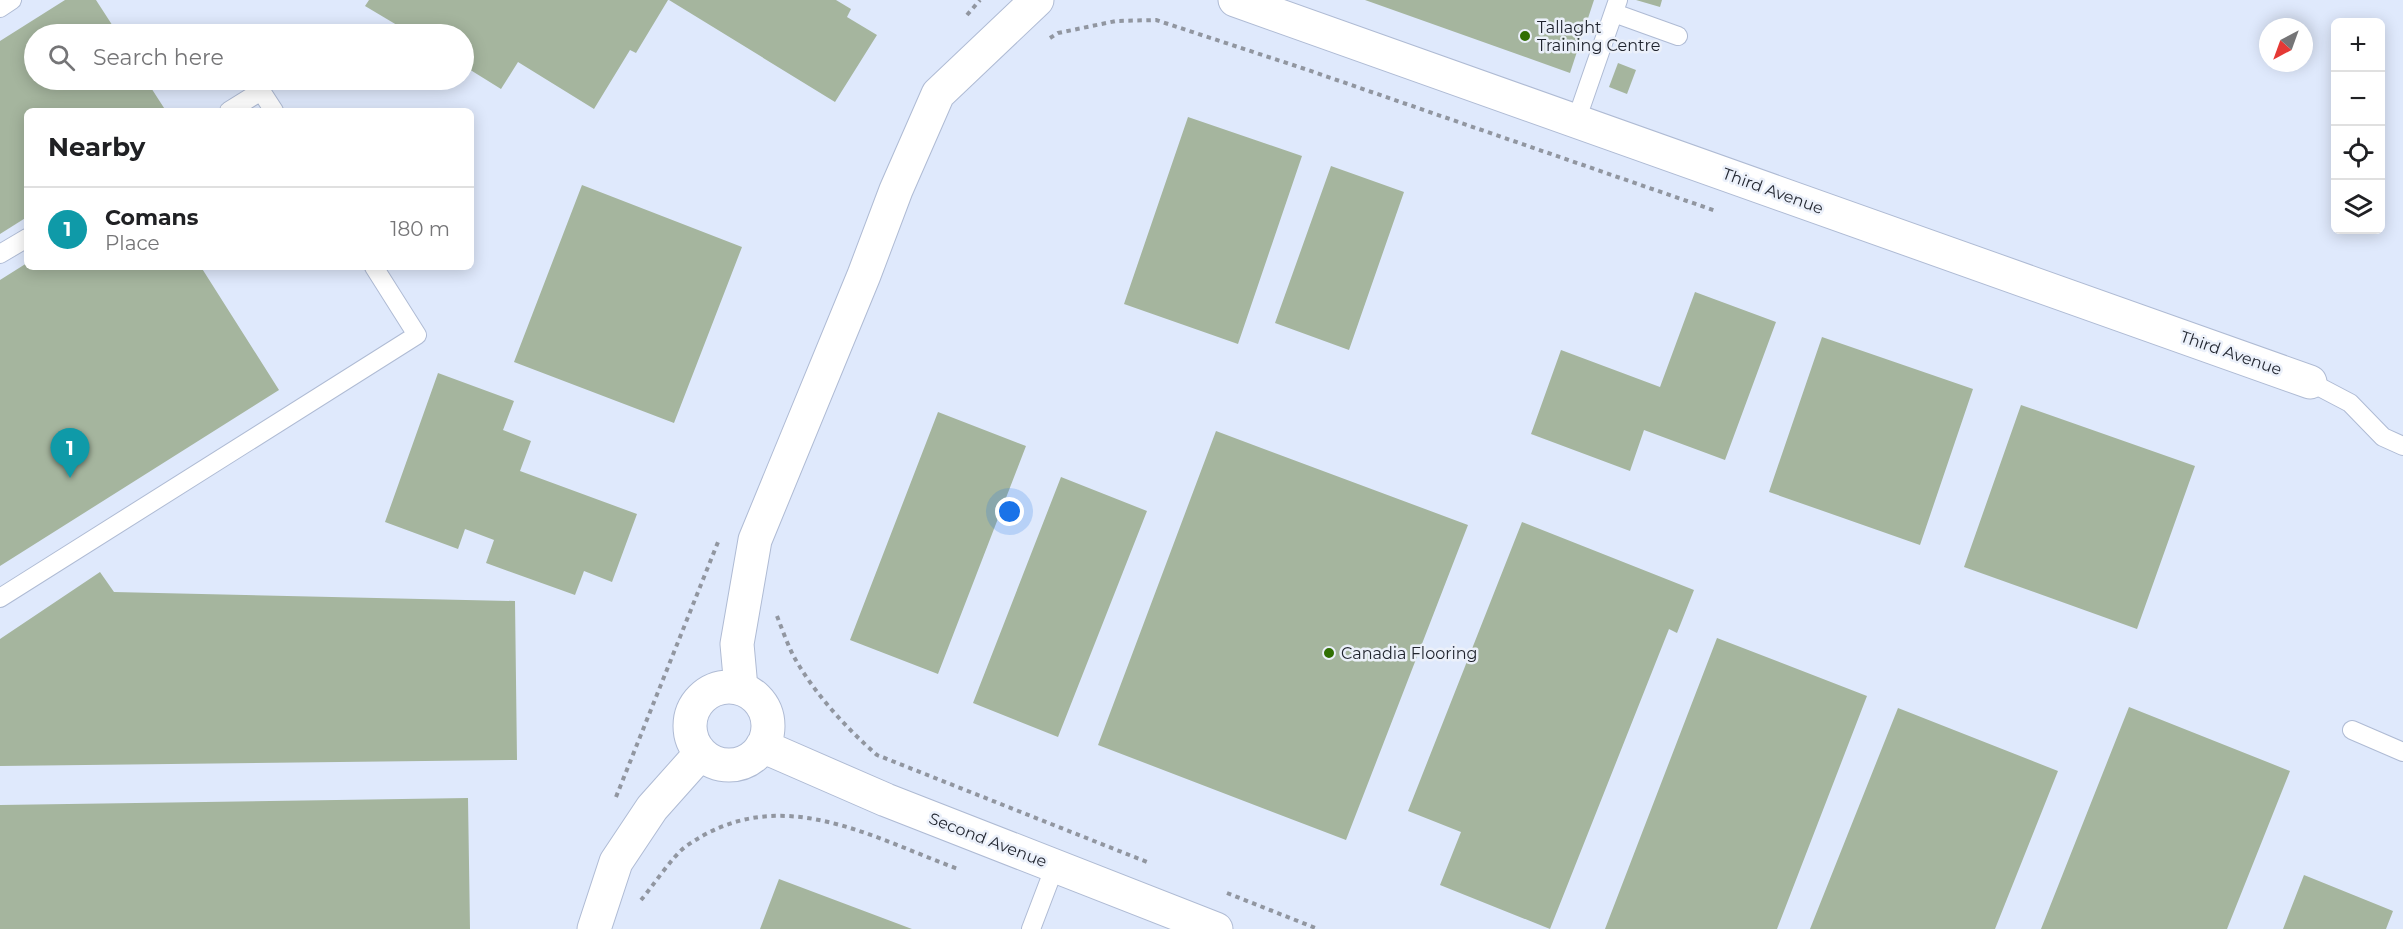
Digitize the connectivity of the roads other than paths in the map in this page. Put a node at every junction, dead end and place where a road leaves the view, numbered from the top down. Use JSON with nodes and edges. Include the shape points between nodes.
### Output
{"nodes":[{"id":1,"x":12,"y":0,"type":"edge"},
{"id":2,"x":1037,"y":0,"type":"edge"},
{"id":3,"x":1235,"y":0,"type":"edge"},
{"id":4,"x":1616,"y":6,"type":"edge"},
{"id":5,"x":0,"y":8,"type":"edge"},
{"id":6,"x":1678,"y":36,"type":"dead end"},
{"id":7,"x":234,"y":108,"type":"edge"},
{"id":8,"x":272,"y":108,"type":"edge"},
{"id":9,"x":1576,"y":121,"type":"junction"},
{"id":10,"x":24,"y":239,"type":"edge"},
{"id":11,"x":0,"y":254,"type":"edge"},
{"id":12,"x":376,"y":270,"type":"edge"},
{"id":13,"x":2310,"y":381,"type":"joint"},
{"id":14,"x":2403,"y":446,"type":"edge"},
{"id":15,"x":0,"y":598,"type":"edge"},
{"id":16,"x":741,"y":688,"type":"junction"},
{"id":17,"x":2352,"y":730,"type":"dead end"},
{"id":18,"x":762,"y":746,"type":"junction"},
{"id":19,"x":2403,"y":752,"type":"edge"},
{"id":20,"x":701,"y":753,"type":"junction"},
{"id":21,"x":1055,"y":866,"type":"junction"},
{"id":22,"x":594,"y":929,"type":"edge"},
{"id":23,"x":1031,"y":929,"type":"edge"},
{"id":24,"x":1216,"y":929,"type":"edge"}],
"edges":[{"from":1,"to":5,"type":"lane"},
{"from":2,"to":16,"type":"street","via":[[938,94],[896,190],[755,540],[737,644]]},
{"from":3,"to":9,"type":"street","name":"Third Avenue"},
{"from":4,"to":6,"type":"lane"},
{"from":4,"to":9,"type":"lane"},
{"from":7,"to":8,"type":"lane","via":[[261,91]]},
{"from":9,"to":13,"type":"street","name":"Third Avenue"},
{"from":10,"to":11,"type":"lane"},
{"from":12,"to":15,"type":"lane","via":[[417,335]]},
{"from":13,"to":14,"type":"lane","via":[[2350,403],[2383,437]]},
{"from":16,"to":18,"type":"street","via":[[752,694],[766,712],[768,723]]},
{"from":16,"to":20,"type":"street","via":[[716,689],[696,705],[690,730]]},
{"from":17,"to":19,"type":"lane"},
{"from":18,"to":20,"type":"street","via":[[755,755],[733,765],[721,764]]},
{"from":18,"to":21,"type":"street","name":"Second Avenue"},
{"from":20,"to":22,"type":"street","via":[[652,808],[616,862]]},
{"from":21,"to":23,"type":"lane"},
{"from":21,"to":24,"type":"street","name":"Second Avenue"}]}
